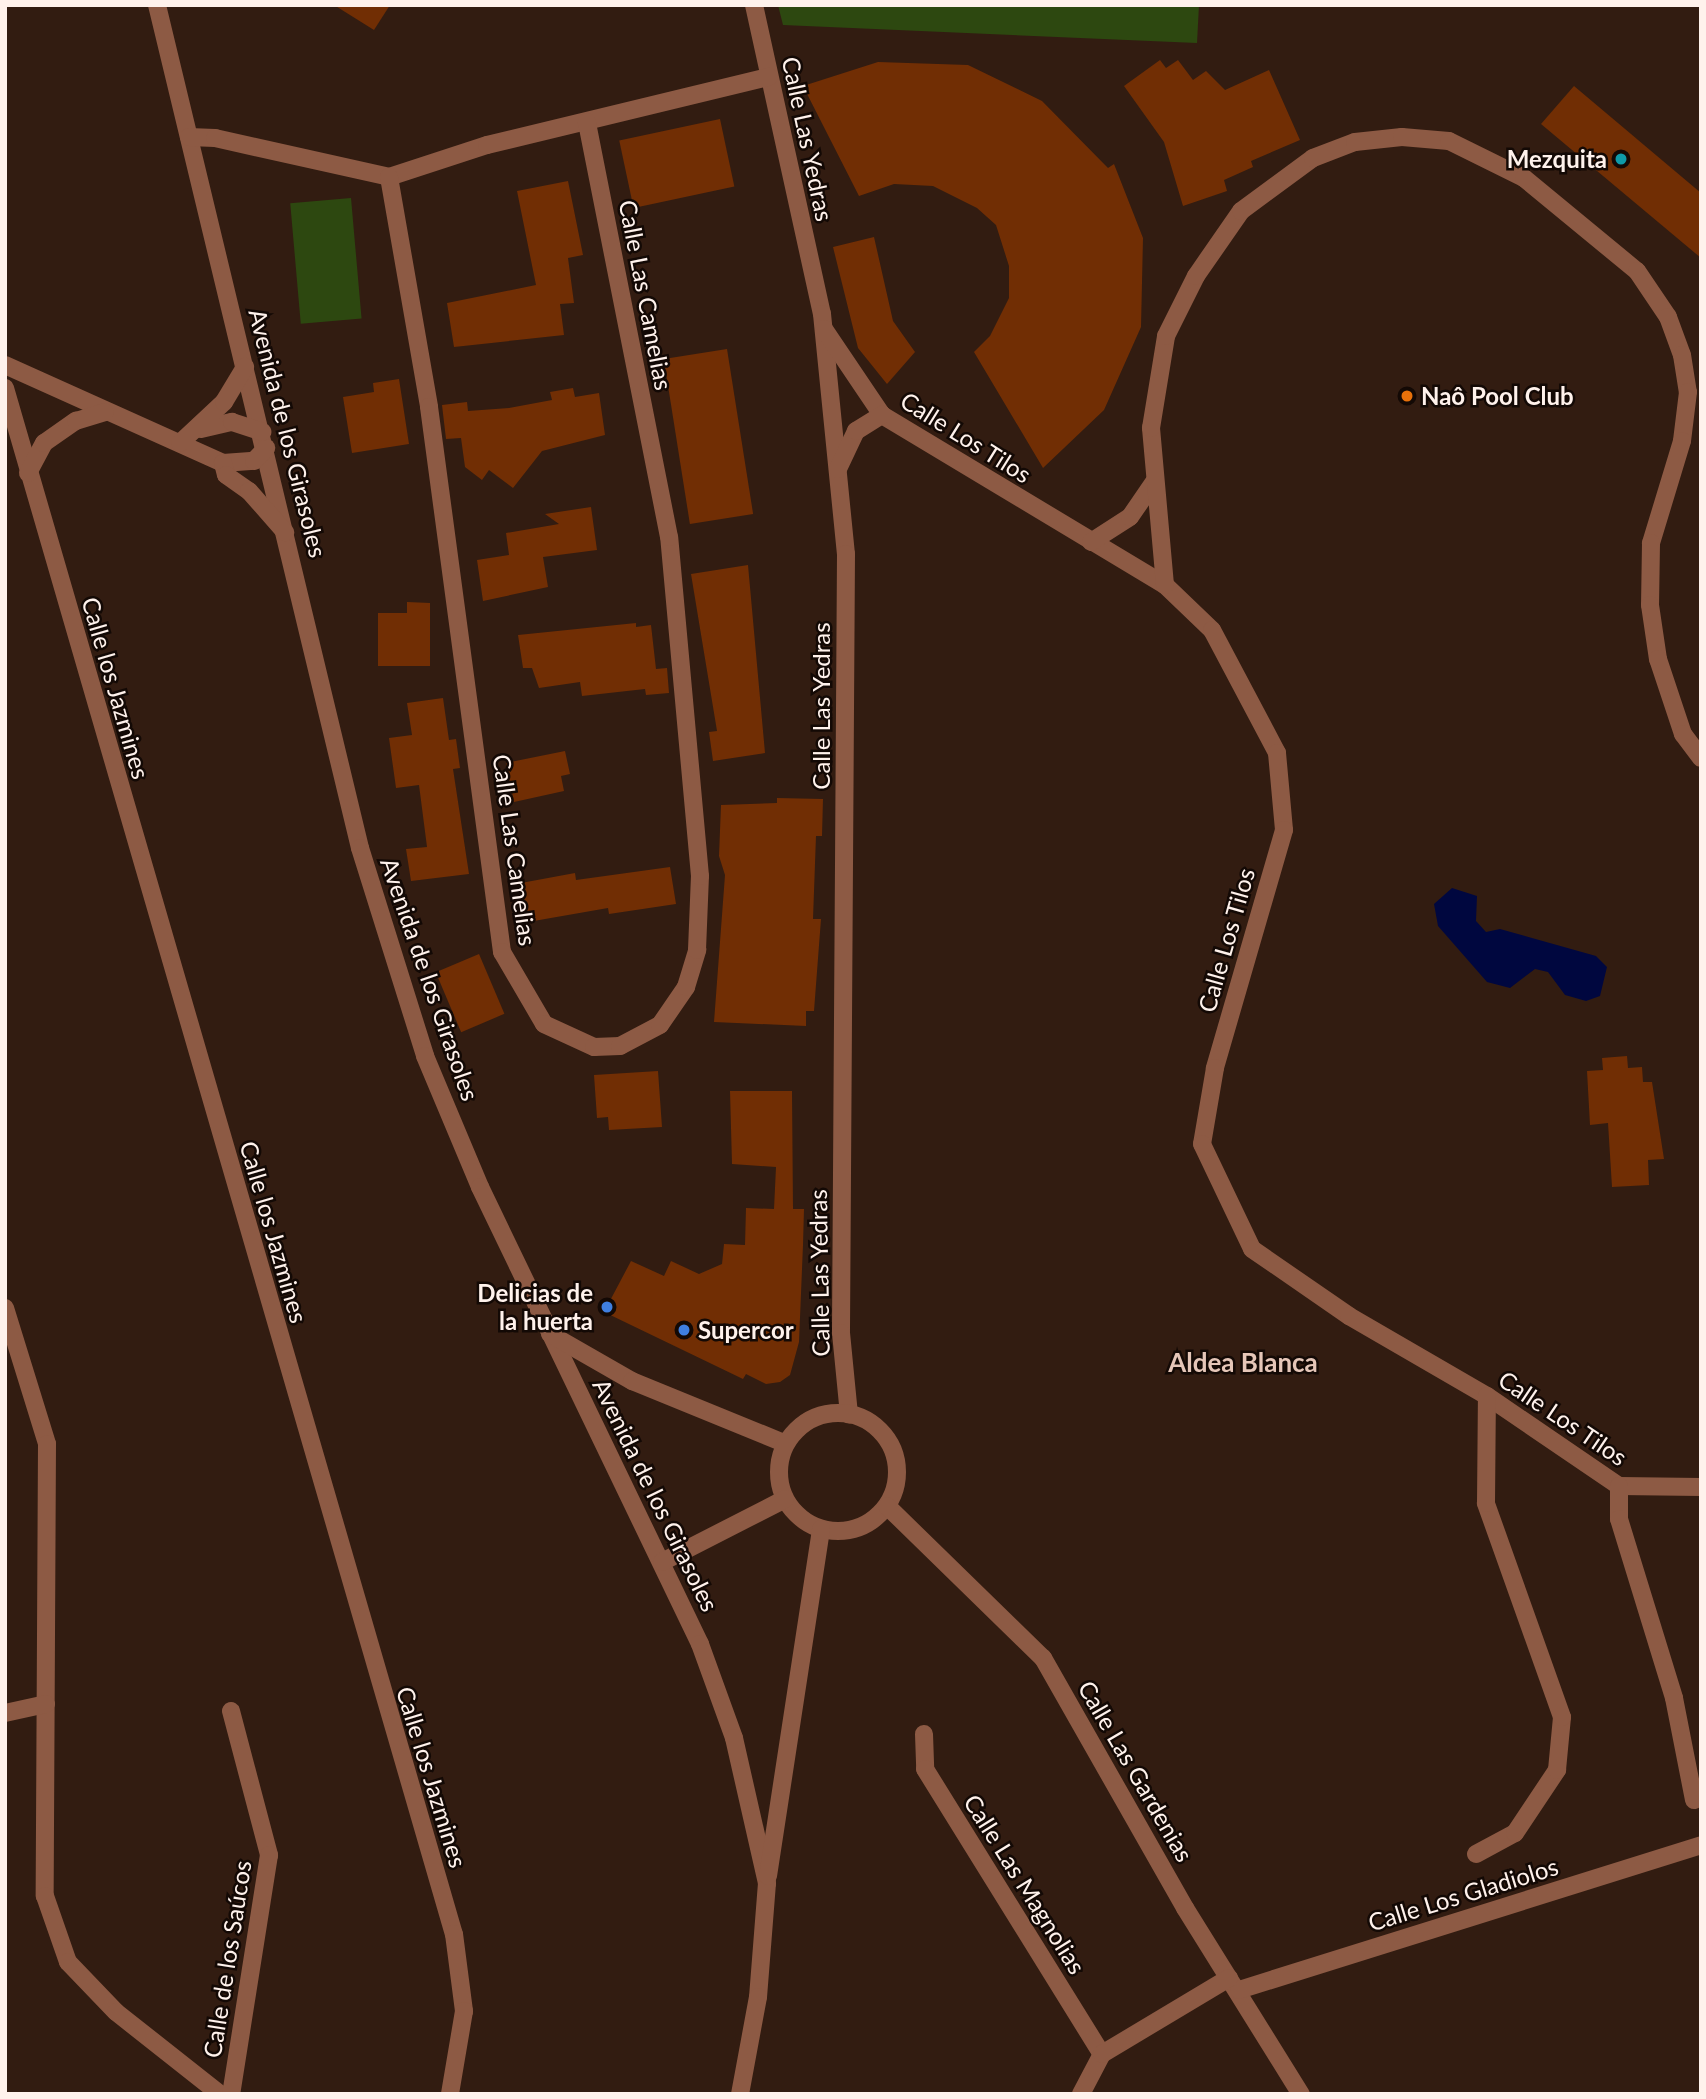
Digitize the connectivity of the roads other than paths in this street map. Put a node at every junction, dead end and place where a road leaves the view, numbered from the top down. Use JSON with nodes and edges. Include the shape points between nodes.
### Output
{"nodes":[{"id":1,"x":157,"y":5,"type":"edge"},
{"id":2,"x":754,"y":5,"type":"edge"},
{"id":3,"x":769,"y":76,"type":"junction"},
{"id":4,"x":587,"y":122,"type":"junction"},
{"id":5,"x":189,"y":138,"type":"junction"},
{"id":6,"x":388,"y":177,"type":"junction"},
{"id":7,"x":824,"y":329,"type":"junction"},
{"id":8,"x":5,"y":365,"type":"edge"},
{"id":9,"x":245,"y":366,"type":"junction"},
{"id":10,"x":5,"y":388,"type":"edge"},
{"id":11,"x":105,"y":412,"type":"junction"},
{"id":12,"x":882,"y":415,"type":"junction"},
{"id":13,"x":201,"y":429,"type":"junction"},
{"id":14,"x":264,"y":440,"type":"junction"},
{"id":15,"x":180,"y":443,"type":"junction"},
{"id":16,"x":223,"y":463,"type":"junction"},
{"id":17,"x":838,"y":469,"type":"junction"},
{"id":18,"x":28,"y":473,"type":"junction"},
{"id":19,"x":1154,"y":482,"type":"junction"},
{"id":20,"x":288,"y":536,"type":"junction"},
{"id":21,"x":1091,"y":542,"type":"junction"},
{"id":22,"x":1165,"y":585,"type":"junction"},
{"id":23,"x":1701,"y":758,"type":"edge"},
{"id":24,"x":5,"y":1308,"type":"edge"},
{"id":25,"x":550,"y":1334,"type":"junction"},
{"id":26,"x":1487,"y":1396,"type":"junction"},
{"id":27,"x":849,"y":1415,"type":"junction"},
{"id":28,"x":786,"y":1444,"type":"junction"},
{"id":29,"x":1619,"y":1486,"type":"junction"},
{"id":30,"x":1701,"y":1487,"type":"edge"},
{"id":31,"x":785,"y":1499,"type":"junction"},
{"id":32,"x":887,"y":1506,"type":"junction"},
{"id":33,"x":821,"y":1529,"type":"junction"},
{"id":34,"x":662,"y":1562,"type":"junction"},
{"id":35,"x":46,"y":1704,"type":"junction"},
{"id":36,"x":231,"y":1711,"type":"dead end"},
{"id":37,"x":5,"y":1713,"type":"edge"},
{"id":38,"x":924,"y":1734,"type":"dead end"},
{"id":39,"x":1694,"y":1800,"type":"dead end"},
{"id":40,"x":1701,"y":1845,"type":"edge"},
{"id":41,"x":1476,"y":1854,"type":"dead end"},
{"id":42,"x":767,"y":1883,"type":"junction"},
{"id":43,"x":1234,"y":1984,"type":"junction"},
{"id":44,"x":1102,"y":2054,"type":"junction"},
{"id":45,"x":220,"y":2094,"type":"edge"},
{"id":46,"x":231,"y":2094,"type":"edge"},
{"id":47,"x":450,"y":2094,"type":"edge"},
{"id":48,"x":740,"y":2094,"type":"edge"},
{"id":49,"x":1081,"y":2094,"type":"edge"},
{"id":50,"x":1301,"y":2094,"type":"edge"}],
"edges":[{"from":1,"to":5,"type":"street","name":"Avenida de los Girasoles"},
{"from":2,"to":3,"type":"street","name":"Calle Las Yedras"},
{"from":3,"to":4,"type":"street"},
{"from":3,"to":7,"type":"street","name":"Calle Las Yedras"},
{"from":4,"to":6,"type":"street","via":[[486,145]]},
{"from":4,"to":6,"type":"street","name":"Calle Las Camelias","via":[[669,537],[700,876],[697,950],[686,987],[660,1025],[620,1046],[594,1047],[544,1024],[502,952],[429,407]]},
{"from":5,"to":6,"type":"street","via":[[215,138]]},
{"from":5,"to":9,"type":"street","name":"Avenida de los Girasoles"},
{"from":7,"to":12,"type":"street","name":"Calle Los Tilos"},
{"from":7,"to":17,"type":"street","name":"Calle Las Yedras"},
{"from":8,"to":11,"type":"street"},
{"from":9,"to":13,"type":"street","via":[[234,390]]},
{"from":9,"to":14,"type":"street","name":"Avenida de los Girasoles"},
{"from":10,"to":18,"type":"street","name":"Calle los Jazmines"},
{"from":11,"to":15,"type":"street"},
{"from":11,"to":18,"type":"street","via":[[76,421],[44,443]]},
{"from":12,"to":17,"type":"street","via":[[856,431]]},
{"from":12,"to":21,"type":"street","name":"Calle Los Tilos"},
{"from":13,"to":14,"type":"street","via":[[232,422]]},
{"from":13,"to":15,"type":"street"},
{"from":14,"to":16,"type":"street","via":[[254,461]]},
{"from":14,"to":20,"type":"street","name":"Avenida de los Girasoles"},
{"from":15,"to":16,"type":"street"},
{"from":16,"to":20,"type":"street","via":[[226,475],[249,491]]},
{"from":17,"to":27,"type":"street","name":"Calle Las Yedras","via":[[846,554],[841,1333]]},
{"from":18,"to":47,"type":"street","name":"Calle los Jazmines","via":[[454,1934],[464,2011]]},
{"from":19,"to":21,"type":"street","via":[[1130,517]]},
{"from":19,"to":22,"type":"street"},
{"from":19,"to":23,"type":"street","via":[[1151,428],[1166,335],[1196,276],[1241,211],[1313,158],[1355,142],[1402,137],[1449,141],[1491,159],[1524,178],[1637,271],[1668,317],[1682,355],[1688,392],[1682,441],[1651,543],[1650,605],[1658,659],[1683,734]]},
{"from":20,"to":25,"type":"street","name":"Avenida de los Girasoles","via":[[360,848],[425,1056]]},
{"from":21,"to":22,"type":"street","name":"Calle Los Tilos"},
{"from":22,"to":26,"type":"street","name":"Calle Los Tilos","via":[[1212,630],[1277,753],[1284,830],[1215,1068],[1202,1144],[1252,1249],[1349,1315]]},
{"from":24,"to":35,"type":"street","via":[[47,1444]]},
{"from":25,"to":28,"type":"street","via":[[632,1381]]},
{"from":25,"to":34,"type":"street","name":"Avenida de los Girasoles"},
{"from":26,"to":29,"type":"street","name":"Calle Los Tilos"},
{"from":26,"to":41,"type":"street","via":[[1486,1503],[1562,1717],[1557,1770],[1516,1833]]},
{"from":27,"to":28,"type":"street","via":[[813,1419]]},
{"from":27,"to":32,"type":"street","via":[[871,1423],[887,1440],[896,1461],[896,1484]]},
{"from":28,"to":31,"type":"street","via":[[779,1462]]},
{"from":29,"to":30,"type":"street","name":"Calle Los Tilos"},
{"from":29,"to":39,"type":"street","via":[[1619,1519],[1674,1698]]},
{"from":31,"to":33,"type":"street","via":[[800,1518]]},
{"from":31,"to":34,"type":"street"},
{"from":32,"to":33,"type":"street","via":[[858,1527]]},
{"from":32,"to":43,"type":"street","name":"Calle Las Gardenias","via":[[1043,1658]]},
{"from":33,"to":42,"type":"street"},
{"from":34,"to":42,"type":"street","name":"Avenida de los Girasoles","via":[[734,1738]]},
{"from":35,"to":37,"type":"street"},
{"from":35,"to":45,"type":"street","via":[[45,1896],[68,1962],[116,2012]]},
{"from":36,"to":46,"type":"street","name":"Calle de los Saúcos","via":[[269,1855]]},
{"from":38,"to":44,"type":"street","name":"Calle Las Magnolias","via":[[925,1769]]},
{"from":40,"to":43,"type":"street","name":"Calle Los Gladiolos"},
{"from":42,"to":48,"type":"street","name":"Avenida de los Girasoles","via":[[758,1997]]},
{"from":43,"to":44,"type":"street","name":"Calle Los Gladiolos"},
{"from":43,"to":50,"type":"street","name":"Calle Las Gardenias"},
{"from":44,"to":49,"type":"street"}]}
